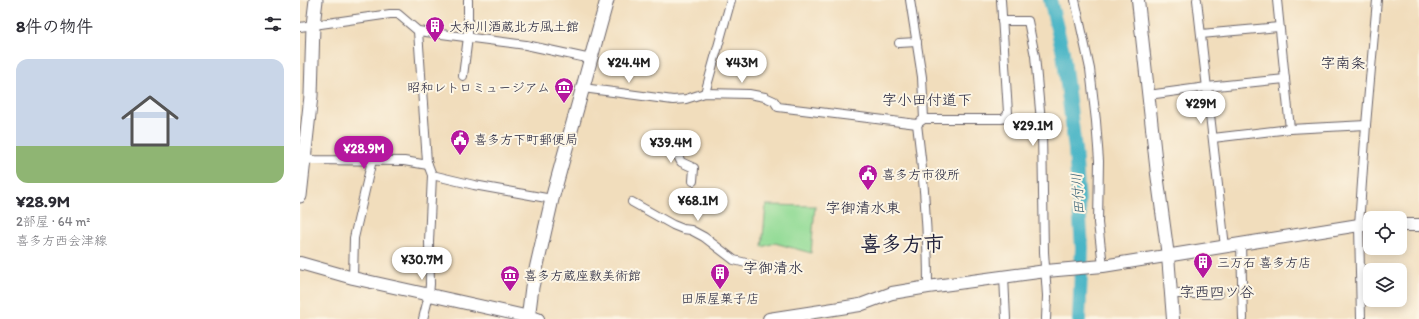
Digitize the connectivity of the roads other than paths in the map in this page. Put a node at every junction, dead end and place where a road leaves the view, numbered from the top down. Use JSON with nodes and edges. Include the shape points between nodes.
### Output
{"nodes":[{"id":1,"x":316,"y":0,"type":"edge"},
{"id":2,"x":468,"y":0,"type":"edge"},
{"id":3,"x":607,"y":0,"type":"edge"},
{"id":4,"x":730,"y":0,"type":"edge"},
{"id":5,"x":910,"y":0,"type":"edge"},
{"id":6,"x":1001,"y":0,"type":"edge"},
{"id":7,"x":1075,"y":0,"type":"edge"},
{"id":8,"x":1138,"y":0,"type":"edge"},
{"id":9,"x":1197,"y":0,"type":"edge"},
{"id":10,"x":1276,"y":0,"type":"edge"},
{"id":11,"x":1377,"y":0,"type":"edge"},
{"id":12,"x":1002,"y":21,"type":"junction"},
{"id":13,"x":313,"y":25,"type":"junction"},
{"id":14,"x":1279,"y":26,"type":"junction"},
{"id":15,"x":300,"y":27,"type":"edge"},
{"id":16,"x":418,"y":31,"type":"junction"},
{"id":17,"x":1201,"y":34,"type":"junction"},
{"id":18,"x":468,"y":37,"type":"junction"},
{"id":19,"x":916,"y":42,"type":"junction"},
{"id":20,"x":899,"y":43,"type":"dead end"},
{"id":21,"x":591,"y":59,"type":"junction"},
{"id":22,"x":463,"y":76,"type":"dead end"},
{"id":23,"x":1285,"y":79,"type":"junction"},
{"id":24,"x":1207,"y":87,"type":"junction"},
{"id":25,"x":583,"y":88,"type":"junction"},
{"id":26,"x":705,"y":93,"type":"junction"},
{"id":27,"x":1148,"y":96,"type":"junction"},
{"id":28,"x":920,"y":122,"type":"junction"},
{"id":29,"x":1366,"y":125,"type":"junction"},
{"id":30,"x":1290,"y":129,"type":"junction"},
{"id":31,"x":1213,"y":138,"type":"junction"},
{"id":32,"x":656,"y":143,"type":"dead end"},
{"id":33,"x":302,"y":158,"type":"edge"},
{"id":34,"x":372,"y":160,"type":"junction"},
{"id":35,"x":428,"y":164,"type":"junction"},
{"id":36,"x":432,"y":175,"type":"junction"},
{"id":37,"x":693,"y":181,"type":"dead end"},
{"id":38,"x":300,"y":196,"type":"edge"},
{"id":39,"x":552,"y":199,"type":"junction"},
{"id":40,"x":632,"y":202,"type":"dead end"},
{"id":41,"x":1364,"y":211,"type":"edge"},
{"id":42,"x":1363,"y":225,"type":"edge"},
{"id":43,"x":1407,"y":225,"type":"edge"},
{"id":44,"x":1419,"y":225,"type":"edge"},
{"id":45,"x":1241,"y":244,"type":"junction"},
{"id":46,"x":1226,"y":247,"type":"junction"},
{"id":47,"x":1363,"y":255,"type":"edge"},
{"id":48,"x":1168,"y":256,"type":"junction"},
{"id":49,"x":300,"y":263,"type":"edge"},
{"id":50,"x":754,"y":264,"type":"dead end"},
{"id":51,"x":1099,"y":266,"type":"junction"},
{"id":52,"x":1046,"y":271,"type":"junction"},
{"id":53,"x":1004,"y":276,"type":"junction"},
{"id":54,"x":353,"y":278,"type":"junction"},
{"id":55,"x":928,"y":287,"type":"junction"},
{"id":56,"x":1170,"y":294,"type":"junction"},
{"id":57,"x":1219,"y":294,"type":"dead end"},
{"id":58,"x":429,"y":295,"type":"junction"},
{"id":59,"x":819,"y":315,"type":"edge"},
{"id":60,"x":532,"y":318,"type":"edge"},
{"id":61,"x":423,"y":319,"type":"edge"},
{"id":62,"x":769,"y":319,"type":"edge"},
{"id":63,"x":1006,"y":319,"type":"edge"},
{"id":64,"x":1046,"y":319,"type":"edge"},
{"id":65,"x":1173,"y":319,"type":"edge"},
{"id":66,"x":1243,"y":319,"type":"edge"},
{"id":67,"x":1361,"y":319,"type":"edge"}],
"edges":[{"from":1,"to":13,"type":"main road"},
{"from":2,"to":18,"type":"street"},
{"from":3,"to":21,"type":"main road"},
{"from":4,"to":26,"type":"street"},
{"from":5,"to":19,"type":"street"},
{"from":6,"to":12,"type":"street"},
{"from":7,"to":51,"type":"street","via":[[1090,69],[1096,121]]},
{"from":8,"to":27,"type":"street"},
{"from":9,"to":17,"type":"street"},
{"from":10,"to":14,"type":"street"},
{"from":11,"to":29,"type":"street"},
{"from":12,"to":28,"type":"street","via":[[1008,113],[1006,117]]},
{"from":12,"to":52,"type":"street","via":[[1028,21],[1035,56],[1042,132]]},
{"from":13,"to":15,"type":"street"},
{"from":13,"to":16,"type":"street","via":[[398,14]]},
{"from":13,"to":33,"type":"main road","via":[[311,96]]},
{"from":14,"to":17,"type":"street"},
{"from":14,"to":23,"type":"street"},
{"from":16,"to":18,"type":"street"},
{"from":16,"to":35,"type":"street"},
{"from":17,"to":24,"type":"street"},
{"from":18,"to":21,"type":"street"},
{"from":18,"to":22,"type":"street"},
{"from":19,"to":20,"type":"street"},
{"from":19,"to":28,"type":"street","via":[[922,77]]},
{"from":21,"to":25,"type":"main road"},
{"from":23,"to":24,"type":"street"},
{"from":23,"to":30,"type":"street"},
{"from":24,"to":27,"type":"street"},
{"from":24,"to":31,"type":"street"},
{"from":25,"to":26,"type":"street","via":[[672,100]]},
{"from":25,"to":39,"type":"main road"},
{"from":26,"to":28,"type":"street","via":[[749,94],[766,97],[774,101],[778,107]]},
{"from":27,"to":48,"type":"street"},
{"from":28,"to":55,"type":"street"},
{"from":29,"to":30,"type":"street"},
{"from":29,"to":41,"type":"street"},
{"from":30,"to":31,"type":"street"},
{"from":31,"to":46,"type":"street"},
{"from":32,"to":37,"type":"street","via":[[676,152],[681,162],[694,168]]},
{"from":33,"to":34,"type":"street"},
{"from":33,"to":38,"type":"main road"},
{"from":34,"to":35,"type":"street"},
{"from":34,"to":54,"type":"street","via":[[354,238]]},
{"from":35,"to":36,"type":"street"},
{"from":36,"to":39,"type":"street"},
{"from":36,"to":58,"type":"street"},
{"from":39,"to":60,"type":"main road","via":[[532,287]]},
{"from":40,"to":50,"type":"street","via":[[673,225],[704,237],[734,260]]},
{"from":42,"to":45,"type":"street"},
{"from":43,"to":44,"type":"street"},
{"from":45,"to":46,"type":"street"},
{"from":45,"to":66,"type":"street"},
{"from":46,"to":48,"type":"street"},
{"from":47,"to":67,"type":"street"},
{"from":48,"to":51,"type":"street"},
{"from":48,"to":56,"type":"street"},
{"from":49,"to":54,"type":"street"},
{"from":51,"to":52,"type":"street"},
{"from":52,"to":53,"type":"street"},
{"from":52,"to":64,"type":"street"},
{"from":53,"to":55,"type":"street"},
{"from":53,"to":63,"type":"street"},
{"from":54,"to":58,"type":"street"},
{"from":55,"to":59,"type":"street","via":[[892,294]]},
{"from":56,"to":57,"type":"street"},
{"from":56,"to":65,"type":"street"},
{"from":58,"to":60,"type":"street"},
{"from":58,"to":61,"type":"street"},
{"from":59,"to":62,"type":"street"}]}
